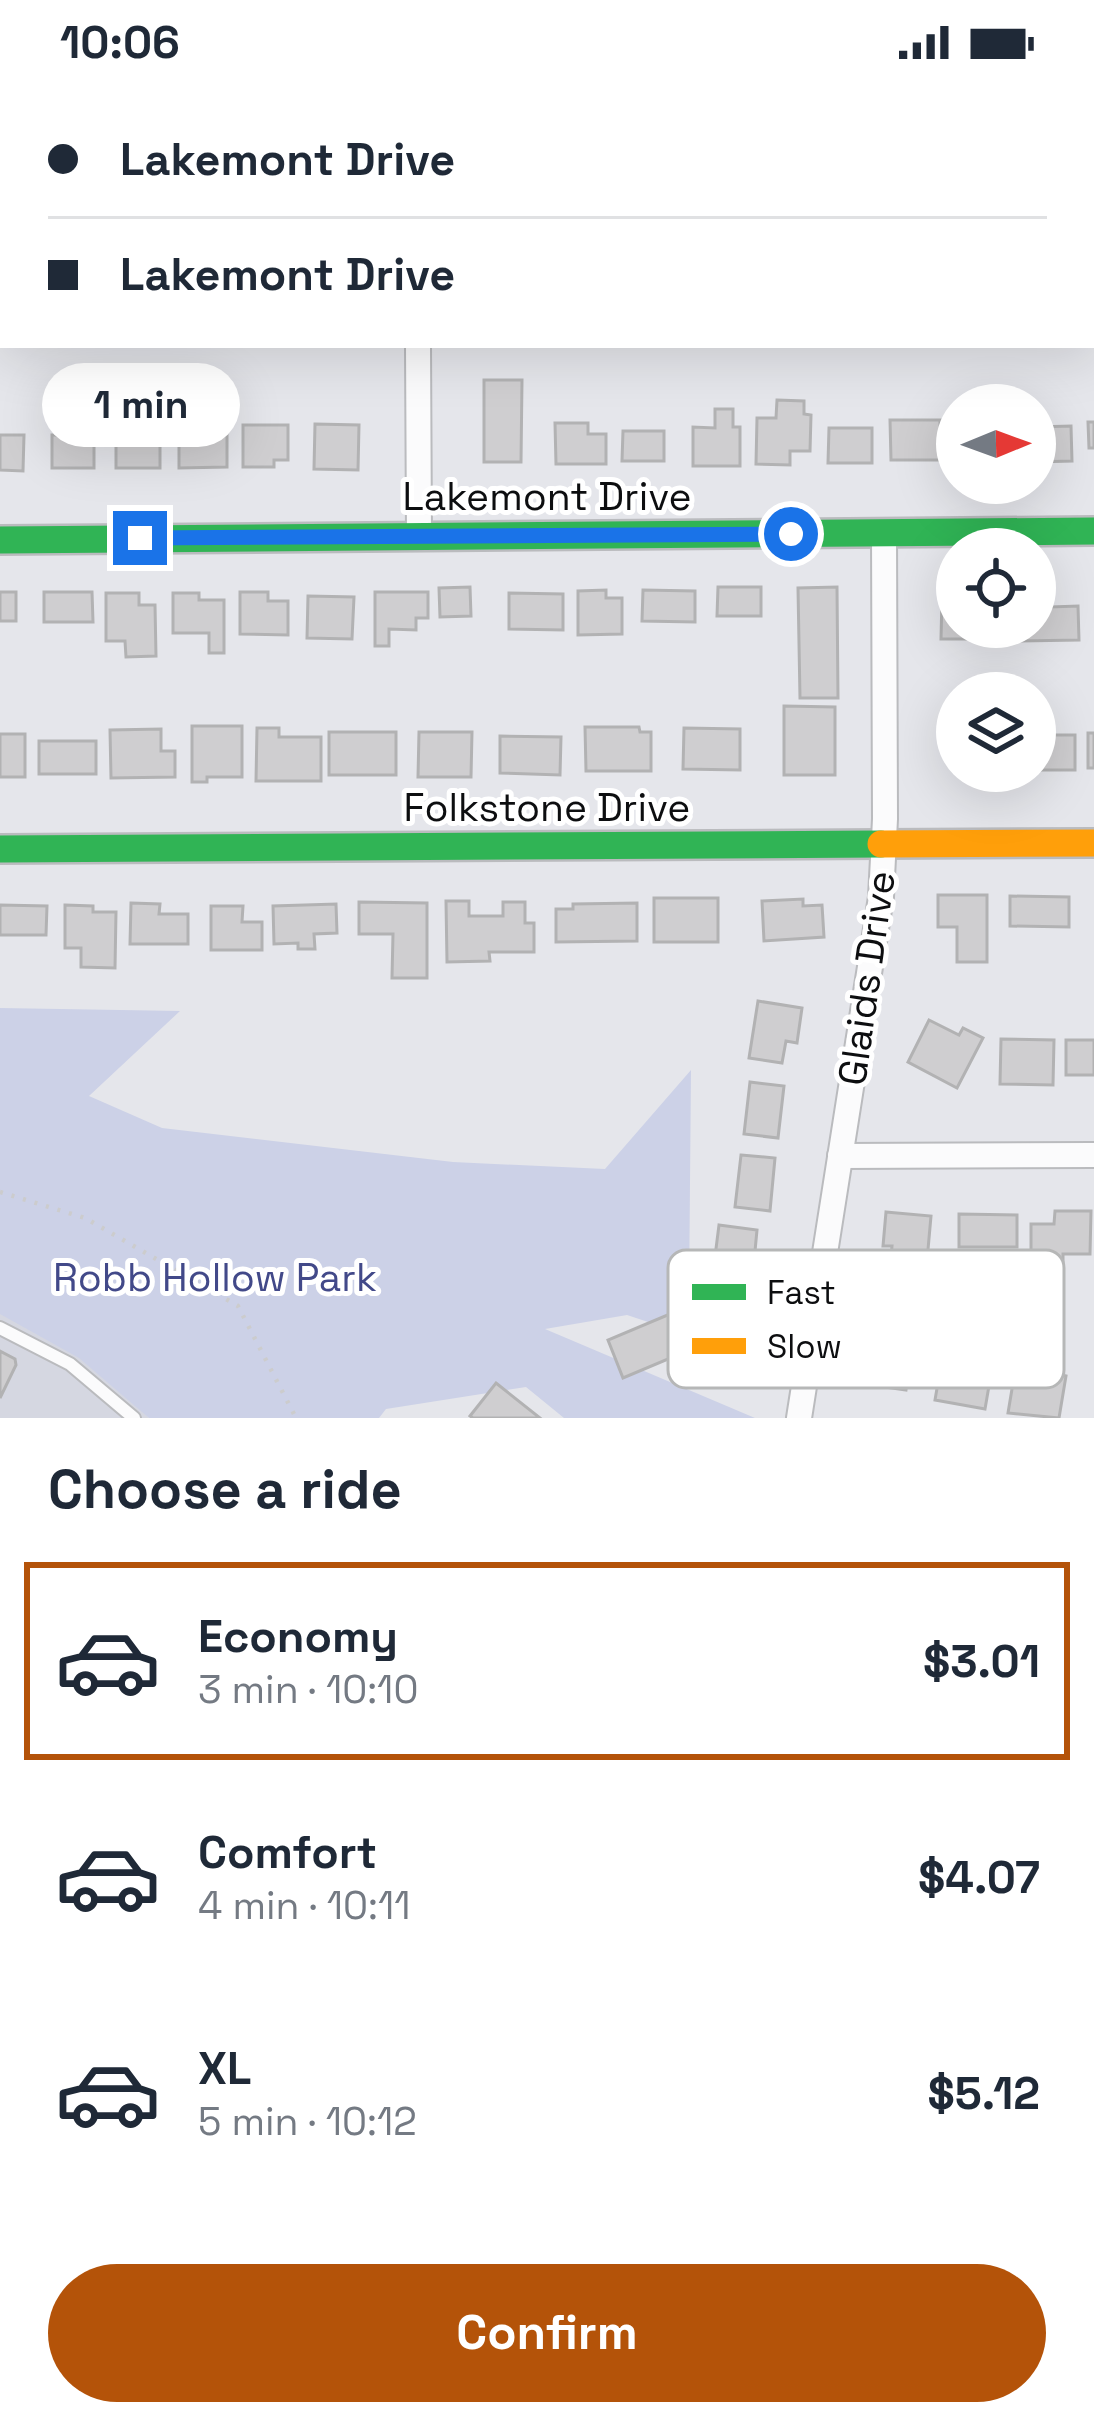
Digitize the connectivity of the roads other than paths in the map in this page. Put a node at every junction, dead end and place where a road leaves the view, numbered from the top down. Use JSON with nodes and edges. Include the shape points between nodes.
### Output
{"nodes":[{"id":1,"x":418,"y":348,"type":"edge"},
{"id":2,"x":1094,"y":531,"type":"edge"},
{"id":3,"x":884,"y":533,"type":"junction"},
{"id":4,"x":419,"y":536,"type":"junction"},
{"id":5,"x":0,"y":540,"type":"edge"},
{"id":6,"x":1094,"y":843,"type":"edge"},
{"id":7,"x":885,"y":845,"type":"junction"},
{"id":8,"x":0,"y":849,"type":"edge"},
{"id":9,"x":1094,"y":1155,"type":"edge"},
{"id":10,"x":840,"y":1156,"type":"junction"},
{"id":11,"x":825,"y":1250,"type":"edge"},
{"id":12,"x":0,"y":1328,"type":"edge"},
{"id":13,"x":804,"y":1388,"type":"edge"},
{"id":14,"x":134,"y":1418,"type":"edge"},
{"id":15,"x":799,"y":1418,"type":"edge"}],
"edges":[{"from":1,"to":4,"type":"street"},
{"from":2,"to":3,"type":"street","name":"Lakemont Drive"},
{"from":3,"to":4,"type":"street","name":"Lakemont Drive"},
{"from":3,"to":7,"type":"street","name":"Glaids Drive"},
{"from":4,"to":5,"type":"street","name":"Lakemont Drive"},
{"from":6,"to":7,"type":"street","name":"Folkstone Drive"},
{"from":7,"to":8,"type":"street","name":"Folkstone Drive"},
{"from":7,"to":10,"type":"street","name":"Glaids Drive"},
{"from":9,"to":10,"type":"street"},
{"from":10,"to":11,"type":"street","name":"Glaids Drive"},
{"from":12,"to":14,"type":"lane","via":[[70,1364]]},
{"from":13,"to":15,"type":"street","name":"Glaids Drive"}]}
